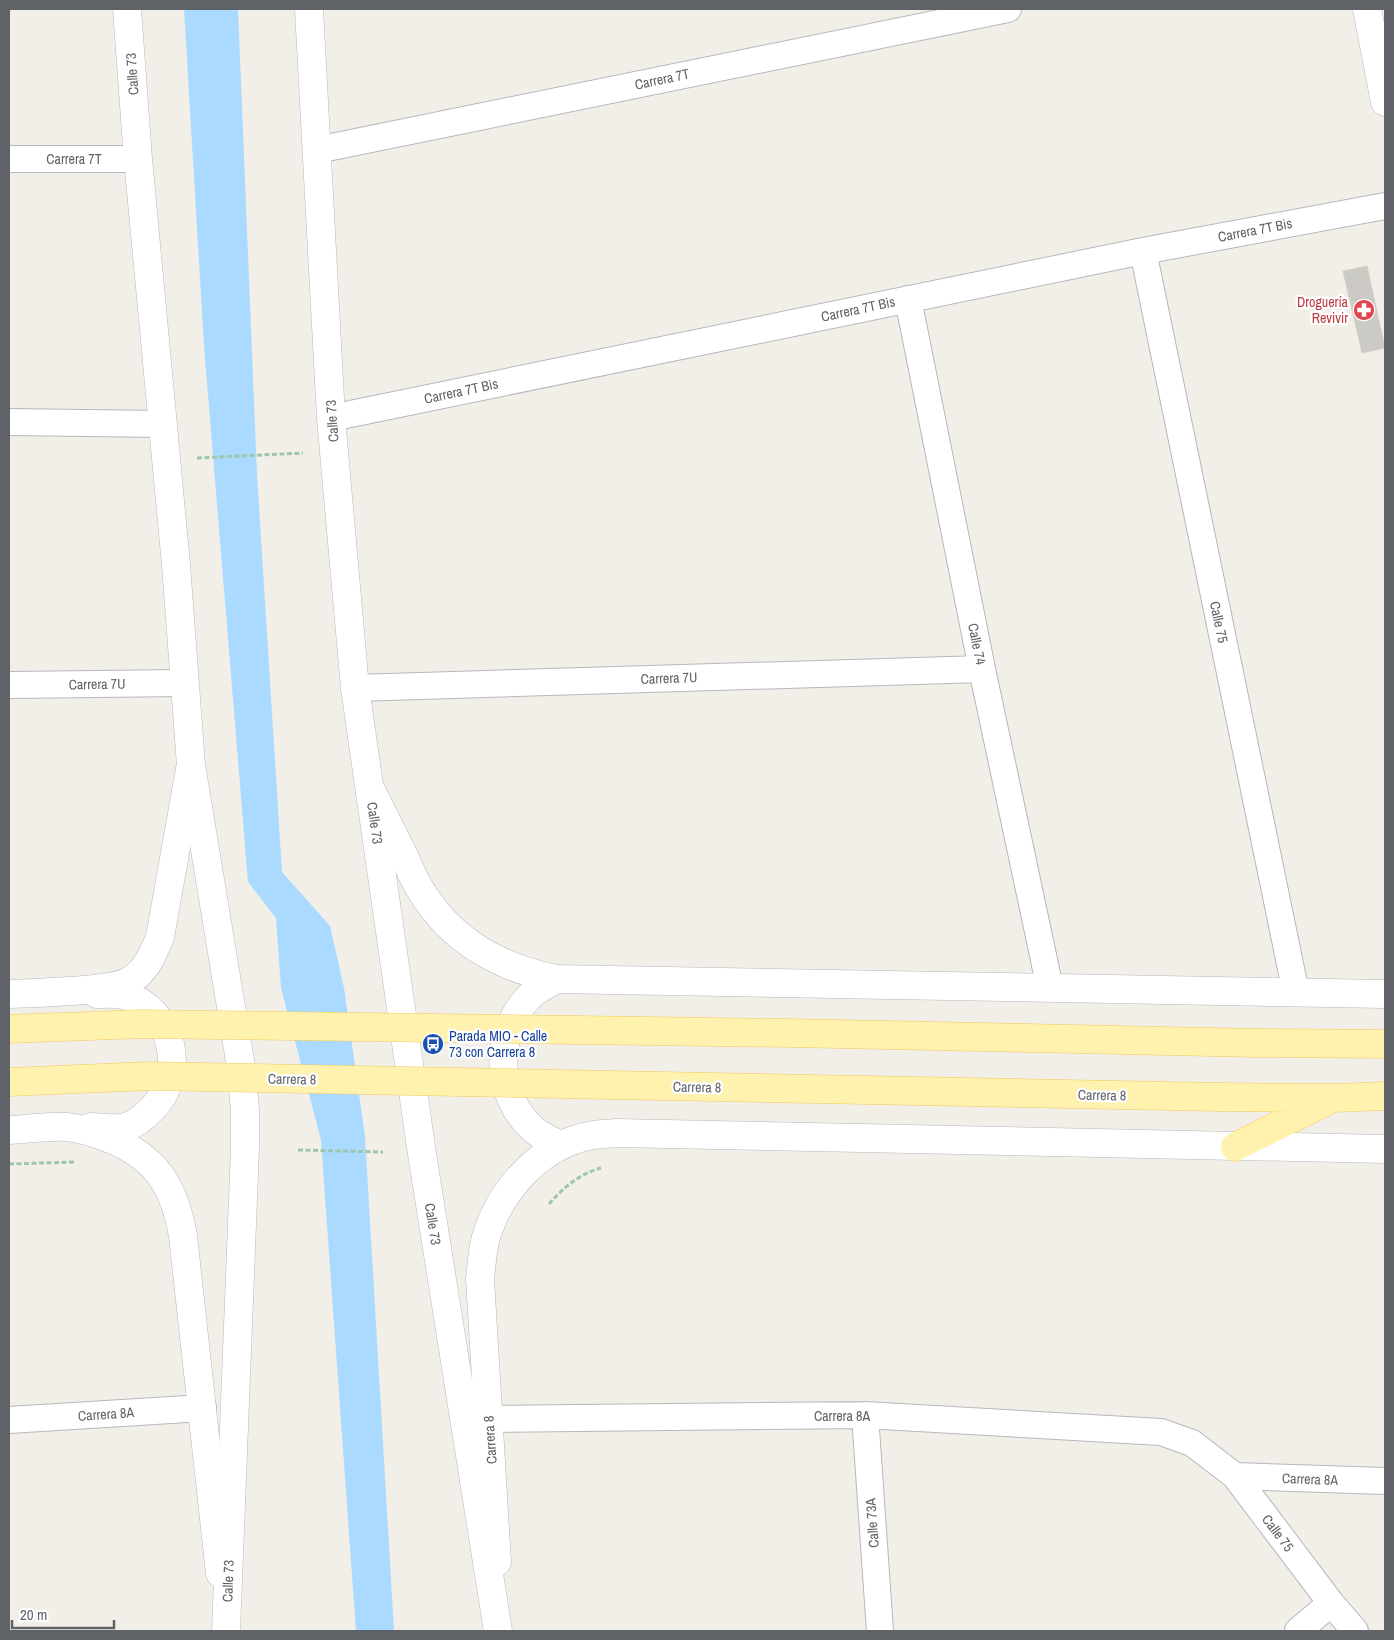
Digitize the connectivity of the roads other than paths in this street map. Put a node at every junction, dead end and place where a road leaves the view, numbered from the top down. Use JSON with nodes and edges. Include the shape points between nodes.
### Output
{"nodes":[{"id":1,"x":127,"y":9,"type":"edge"},
{"id":2,"x":309,"y":9,"type":"edge"},
{"id":3,"x":1008,"y":9,"type":"edge"},
{"id":4,"x":1367,"y":9,"type":"edge"},
{"id":5,"x":1385,"y":102,"type":"edge"},
{"id":6,"x":317,"y":150,"type":"junction"},
{"id":7,"x":9,"y":159,"type":"edge"},
{"id":8,"x":138,"y":159,"type":"junction"},
{"id":9,"x":1385,"y":206,"type":"edge"},
{"id":10,"x":1143,"y":251,"type":"junction"},
{"id":11,"x":908,"y":299,"type":"junction"},
{"id":12,"x":331,"y":418,"type":"junction"},
{"id":13,"x":9,"y":422,"type":"edge"},
{"id":14,"x":163,"y":424,"type":"junction"},
{"id":15,"x":982,"y":669,"type":"junction"},
{"id":16,"x":185,"y":683,"type":"junction"},
{"id":17,"x":9,"y":685,"type":"edge"},
{"id":18,"x":355,"y":688,"type":"junction"},
{"id":19,"x":191,"y":765,"type":"junction"},
{"id":20,"x":370,"y":789,"type":"junction"},
{"id":21,"x":556,"y":979,"type":"junction"},
{"id":22,"x":1050,"y":988,"type":"junction"},
{"id":23,"x":66,"y":992,"type":"junction"},
{"id":24,"x":1296,"y":993,"type":"junction"},
{"id":25,"x":9,"y":994,"type":"edge"},
{"id":26,"x":1385,"y":994,"type":"edge"},
{"id":27,"x":9,"y":1029,"type":"edge"},
{"id":28,"x":1385,"y":1044,"type":"edge"},
{"id":29,"x":9,"y":1082,"type":"edge"},
{"id":30,"x":1385,"y":1096,"type":"edge"},
{"id":31,"x":1334,"y":1098,"type":"junction"},
{"id":32,"x":67,"y":1127,"type":"junction"},
{"id":33,"x":9,"y":1130,"type":"edge"},
{"id":34,"x":560,"y":1146,"type":"junction"},
{"id":35,"x":1234,"y":1147,"type":"junction"},
{"id":36,"x":1385,"y":1149,"type":"edge"},
{"id":37,"x":203,"y":1408,"type":"junction"},
{"id":38,"x":865,"y":1415,"type":"junction"},
{"id":39,"x":488,"y":1419,"type":"junction"},
{"id":40,"x":9,"y":1420,"type":"edge"},
{"id":41,"x":1192,"y":1443,"type":"joint"},
{"id":42,"x":1235,"y":1476,"type":"junction"},
{"id":43,"x":1385,"y":1481,"type":"edge"},
{"id":44,"x":1331,"y":1603,"type":"junction"},
{"id":45,"x":226,"y":1629,"type":"edge"},
{"id":46,"x":500,"y":1631,"type":"edge"},
{"id":47,"x":880,"y":1631,"type":"edge"},
{"id":48,"x":1298,"y":1631,"type":"edge"},
{"id":49,"x":1354,"y":1631,"type":"edge"}],
"edges":[{"from":1,"to":8,"type":"street","name":"Calle 73"},
{"from":2,"to":6,"type":"street","name":"Calle 73"},
{"from":3,"to":6,"type":"street","name":"Carrera 7T"},
{"from":4,"to":5,"type":"street"},
{"from":6,"to":12,"type":"street","name":"Calle 73"},
{"from":7,"to":8,"type":"street","name":"Carrera 7T"},
{"from":8,"to":14,"type":"street","name":"Calle 73"},
{"from":9,"to":10,"type":"street","name":"Carrera 7T Bis"},
{"from":10,"to":11,"type":"street","name":"Carrera 7T Bis"},
{"from":10,"to":24,"type":"street","name":"Calle 75"},
{"from":11,"to":12,"type":"street","name":"Carrera 7T Bis"},
{"from":11,"to":15,"type":"street","name":"Calle 74"},
{"from":12,"to":18,"type":"street","name":"Calle 73"},
{"from":13,"to":14,"type":"street"},
{"from":14,"to":16,"type":"street","name":"Calle 73"},
{"from":15,"to":18,"type":"street","name":"Carrera 7U"},
{"from":15,"to":22,"type":"street","name":"Calle 74"},
{"from":16,"to":17,"type":"street","name":"Carrera 7U"},
{"from":16,"to":19,"type":"street","name":"Calle 73"},
{"from":18,"to":20,"type":"street","name":"Calle 73"},
{"from":19,"to":23,"type":"street","via":[[160,937],[151,958],[129,981],[116,986]]},
{"from":19,"to":45,"type":"street","name":"Calle 73","via":[[240,1061],[245,1109]]},
{"from":20,"to":21,"type":"street","via":[[420,889],[441,918],[488,956],[510,967]]},
{"from":20,"to":46,"type":"street","name":"Calle 73","via":[[422,1154]]},
{"from":21,"to":22,"type":"street"},
{"from":21,"to":34,"type":"street","via":[[530,996],[513,1020],[503,1049],[504,1079],[515,1107],[534,1130]]},
{"from":22,"to":24,"type":"street"},
{"from":23,"to":25,"type":"street"},
{"from":23,"to":32,"type":"street","via":[[123,995],[141,1004],[156,1016],[166,1032],[172,1070],[157,1105],[143,1118],[126,1127]]},
{"from":24,"to":26,"type":"street"},
{"from":27,"to":28,"type":"main road","bridge":true,"via":[[141,1024]]},
{"from":29,"to":31,"type":"main road","name":"Carrera 8","bridge":true,"via":[[149,1076]]},
{"from":30,"to":31,"type":"main road","name":"Carrera 8"},
{"from":31,"to":35,"type":"main road"},
{"from":32,"to":33,"type":"street"},
{"from":32,"to":37,"type":"street","via":[[99,1134],[131,1147],[157,1169],[174,1199],[183,1236]]},
{"from":34,"to":35,"type":"street","name":"Carrera 8","via":[[579,1138],[617,1133]]},
{"from":34,"to":39,"type":"street","name":"Carrera 8","via":[[532,1165],[516,1182],[487,1234],[480,1279]]},
{"from":35,"to":36,"type":"street","name":"Carrera 8"},
{"from":37,"to":40,"type":"street","name":"Carrera 8A"},
{"from":37,"to":45,"type":"street"},
{"from":38,"to":39,"type":"street","name":"Carrera 8A"},
{"from":38,"to":41,"type":"street","name":"Carrera 8A","via":[[1161,1432]]},
{"from":38,"to":47,"type":"street","name":"Calle 73A"},
{"from":39,"to":46,"type":"street","name":"Carrera 8"},
{"from":41,"to":42,"type":"street","name":"Calle 75"},
{"from":42,"to":43,"type":"street","name":"Carrera 8A"},
{"from":42,"to":44,"type":"street","name":"Calle 75"},
{"from":44,"to":48,"type":"street"},
{"from":44,"to":49,"type":"street","name":"Calle 75"}]}
